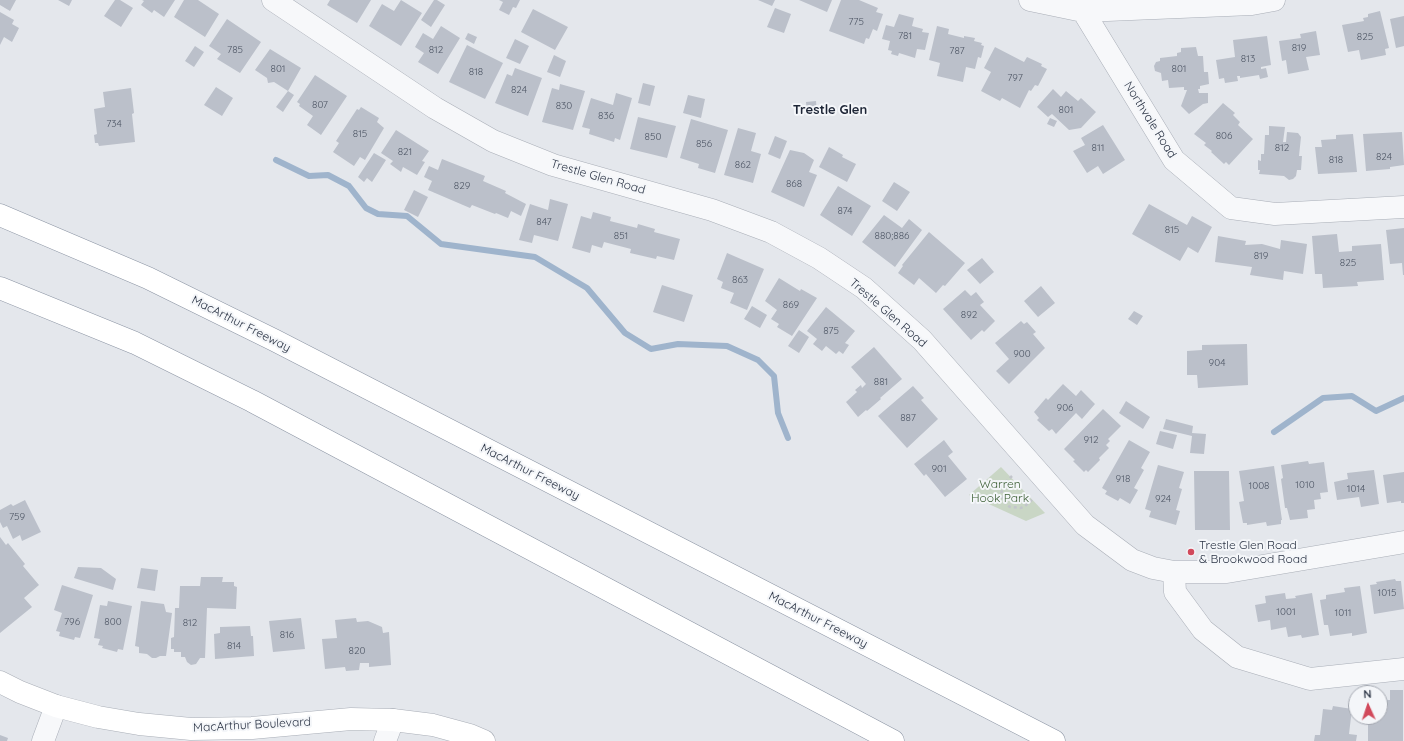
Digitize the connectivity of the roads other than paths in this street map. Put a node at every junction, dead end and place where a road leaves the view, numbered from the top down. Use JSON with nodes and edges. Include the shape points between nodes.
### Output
{"nodes":[{"id":1,"x":273,"y":0,"type":"edge"},
{"id":2,"x":1030,"y":0,"type":"edge"},
{"id":3,"x":1274,"y":0,"type":"edge"},
{"id":4,"x":1083,"y":11,"type":"junction"},
{"id":5,"x":1404,"y":207,"type":"edge"},
{"id":6,"x":0,"y":215,"type":"edge"},
{"id":7,"x":0,"y":288,"type":"edge"},
{"id":8,"x":1404,"y":542,"type":"edge"},
{"id":9,"x":1174,"y":572,"type":"junction"},
{"id":10,"x":1404,"y":669,"type":"edge"},
{"id":11,"x":0,"y":682,"type":"edge"},
{"id":12,"x":56,"y":706,"type":"junction"},
{"id":13,"x":393,"y":720,"type":"junction"},
{"id":14,"x":43,"y":741,"type":"edge"},
{"id":15,"x":385,"y":741,"type":"edge"},
{"id":16,"x":484,"y":741,"type":"edge"},
{"id":17,"x":893,"y":741,"type":"edge"},
{"id":18,"x":1054,"y":741,"type":"edge"}],
"edges":[{"from":1,"to":9,"type":"street","name":"Trestle Glen Road","via":[[435,108],[493,142],[553,165],[712,210],[770,232],[819,258],[864,288],[922,340],[1085,525],[1132,560]]},
{"from":2,"to":4,"type":"street"},
{"from":3,"to":4,"type":"street","via":[[1252,4]]},
{"from":4,"to":5,"type":"street","name":"Northvale Road","via":[[1174,160],[1231,208],[1275,214]]},
{"from":6,"to":18,"type":"main road","name":"MacArthur Freeway","via":[[148,278],[246,326]]},
{"from":7,"to":17,"type":"main road","via":[[135,343],[252,401]]},
{"from":8,"to":9,"type":"street","name":"Trestle Glen Road","via":[[1227,572]]},
{"from":9,"to":10,"type":"street","via":[[1175,592],[1203,630],[1237,657],[1310,679]]},
{"from":11,"to":12,"type":"main road","name":"MacArthur Boulevard"},
{"from":12,"to":13,"type":"main road","name":"MacArthur Boulevard","via":[[139,724],[191,729],[252,728],[351,719]]},
{"from":12,"to":14,"type":"street"},
{"from":13,"to":15,"type":"street"},
{"from":13,"to":16,"type":"main road","name":"MacArthur Boulevard","via":[[433,725]]}]}
